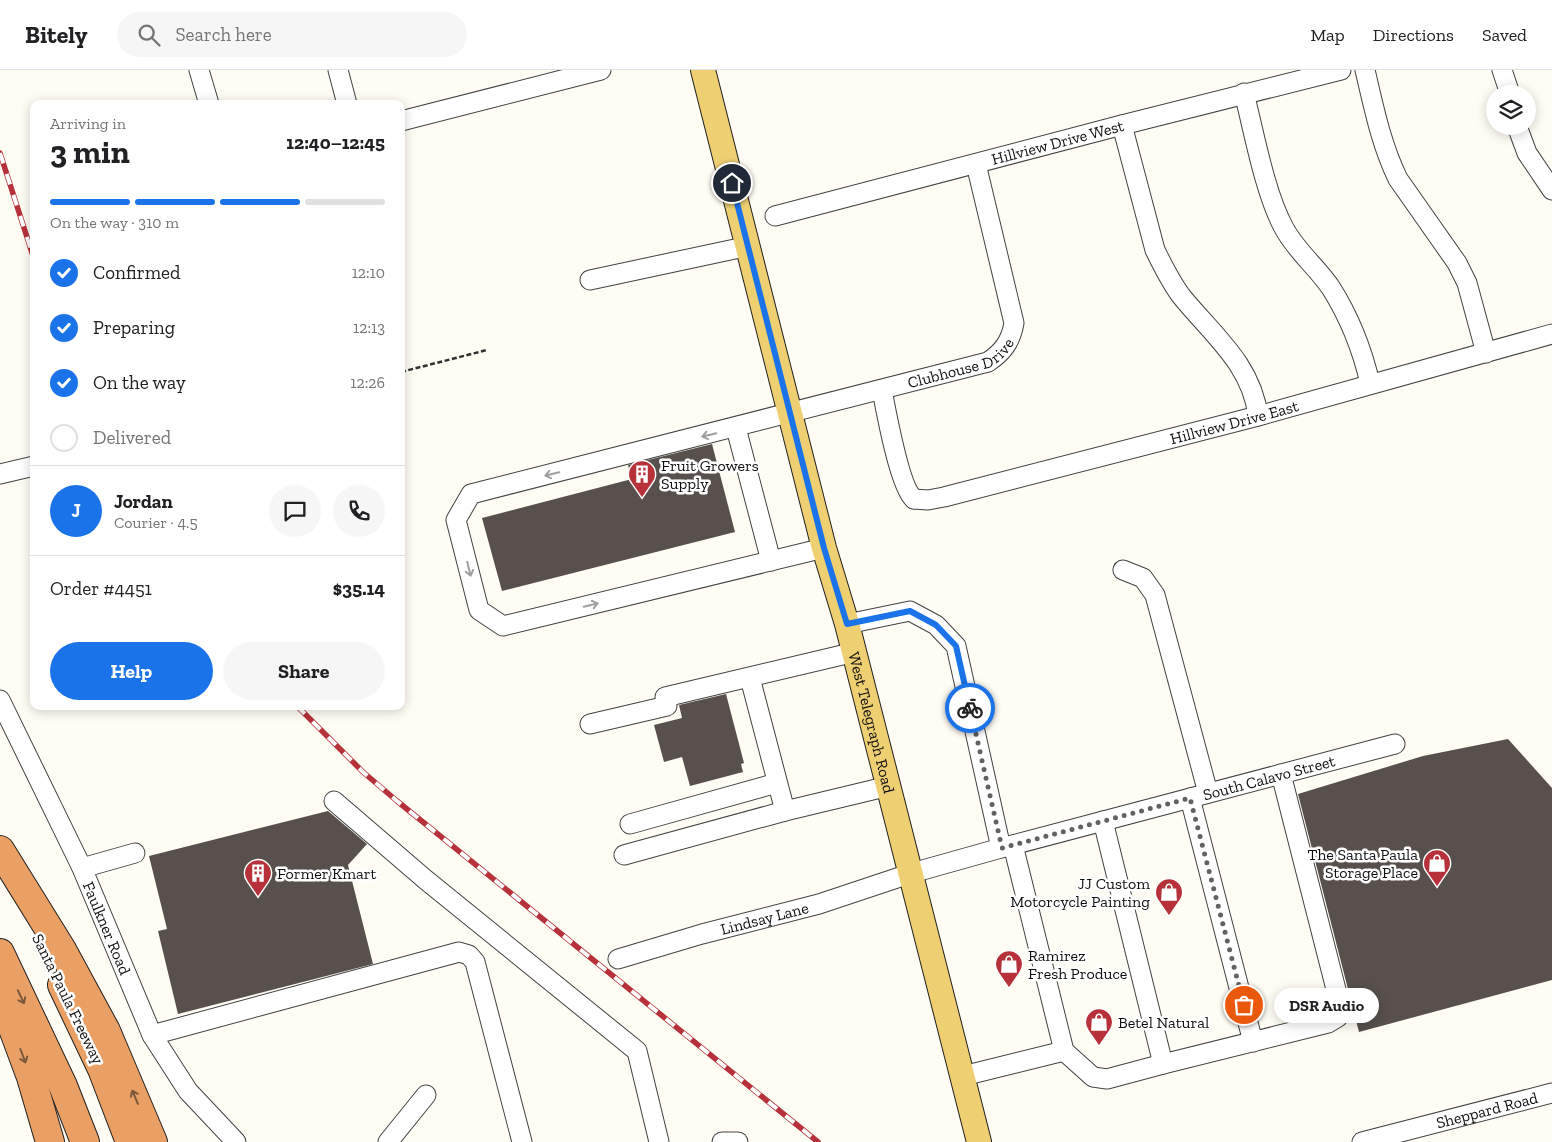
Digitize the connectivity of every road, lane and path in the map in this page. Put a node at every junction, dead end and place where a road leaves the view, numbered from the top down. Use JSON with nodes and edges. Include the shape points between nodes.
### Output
{"nodes":[{"id":1,"x":199,"y":70,"type":"edge"},
{"id":2,"x":338,"y":70,"type":"edge"},
{"id":3,"x":601,"y":70,"type":"edge"},
{"id":4,"x":704,"y":70,"type":"edge"},
{"id":5,"x":1341,"y":70,"type":"edge"},
{"id":6,"x":1365,"y":70,"type":"edge"},
{"id":7,"x":1502,"y":70,"type":"edge"},
{"id":8,"x":567,"y":74,"type":"edge"},
{"id":9,"x":1507,"y":85,"type":"edge"},
{"id":10,"x":1244,"y":93,"type":"junction"},
{"id":11,"x":208,"y":100,"type":"edge"},
{"id":12,"x":346,"y":100,"type":"edge"},
{"id":13,"x":405,"y":120,"type":"edge"},
{"id":14,"x":1122,"y":124,"type":"junction"},
{"id":15,"x":1520,"y":135,"type":"edge"},
{"id":16,"x":976,"y":164,"type":"junction"},
{"id":17,"x":1547,"y":183,"type":"edge"},
{"id":18,"x":774,"y":216,"type":"dead end"},
{"id":19,"x":749,"y":246,"type":"junction"},
{"id":20,"x":590,"y":280,"type":"dead end"},
{"id":21,"x":1552,"y":334,"type":"edge"},
{"id":22,"x":487,"y":350,"type":"dead end"},
{"id":23,"x":1486,"y":353,"type":"junction"},
{"id":24,"x":405,"y":371,"type":"edge"},
{"id":25,"x":1370,"y":383,"type":"junction"},
{"id":26,"x":882,"y":390,"type":"junction"},
{"id":27,"x":791,"y":414,"type":"junction"},
{"id":28,"x":1258,"y":416,"type":"junction"},
{"id":29,"x":736,"y":428,"type":"junction"},
{"id":30,"x":30,"y":467,"type":"edge"},
{"id":31,"x":0,"y":474,"type":"edge"},
{"id":32,"x":824,"y":548,"type":"junction"},
{"id":33,"x":770,"y":561,"type":"junction"},
{"id":34,"x":1123,"y":570,"type":"dead end"},
{"id":35,"x":847,"y":624,"type":"junction"},
{"id":36,"x":854,"y":652,"type":"junction"},
{"id":37,"x":750,"y":678,"type":"junction"},
{"id":38,"x":0,"y":700,"type":"edge"},
{"id":39,"x":590,"y":724,"type":"dead end"},
{"id":40,"x":1395,"y":744,"type":"dead end"},
{"id":41,"x":1281,"y":774,"type":"junction"},
{"id":42,"x":777,"y":783,"type":"junction"},
{"id":43,"x":889,"y":786,"type":"junction"},
{"id":44,"x":1208,"y":793,"type":"junction"},
{"id":45,"x":1190,"y":798,"type":"junction"},
{"id":46,"x":334,"y":800,"type":"dead end"},
{"id":47,"x":785,"y":811,"type":"junction"},
{"id":48,"x":1103,"y":821,"type":"junction"},
{"id":49,"x":630,"y":824,"type":"dead end"},
{"id":50,"x":1007,"y":846,"type":"junction"},
{"id":51,"x":0,"y":850,"type":"edge"},
{"id":52,"x":135,"y":853,"type":"dead end"},
{"id":53,"x":624,"y":855,"type":"dead end"},
{"id":54,"x":0,"y":858,"type":"edge"},
{"id":55,"x":82,"y":868,"type":"junction"},
{"id":56,"x":912,"y":873,"type":"junction"},
{"id":57,"x":0,"y":953,"type":"edge"},
{"id":58,"x":618,"y":959,"type":"dead end"},
{"id":59,"x":0,"y":994,"type":"edge"},
{"id":60,"x":152,"y":1035,"type":"junction"},
{"id":61,"x":1253,"y":1042,"type":"junction"},
{"id":62,"x":1064,"y":1051,"type":"junction"},
{"id":63,"x":1163,"y":1064,"type":"junction"},
{"id":64,"x":963,"y":1076,"type":"junction"},
{"id":65,"x":1552,"y":1093,"type":"edge"},
{"id":66,"x":426,"y":1095,"type":"dead end"},
{"id":67,"x":50,"y":1142,"type":"edge"},
{"id":68,"x":85,"y":1142,"type":"edge"},
{"id":69,"x":130,"y":1142,"type":"edge"},
{"id":70,"x":153,"y":1142,"type":"edge"},
{"id":71,"x":236,"y":1142,"type":"edge"},
{"id":72,"x":388,"y":1142,"type":"edge"},
{"id":73,"x":522,"y":1142,"type":"edge"},
{"id":74,"x":659,"y":1142,"type":"edge"},
{"id":75,"x":722,"y":1142,"type":"edge"},
{"id":76,"x":738,"y":1142,"type":"edge"},
{"id":77,"x":978,"y":1142,"type":"edge"},
{"id":78,"x":1362,"y":1142,"type":"edge"}],
"edges":[{"from":1,"to":11,"type":"street"},
{"from":2,"to":12,"type":"street"},
{"from":3,"to":8,"type":"street"},
{"from":4,"to":19,"type":"main road","name":"West Telegraph Road"},
{"from":5,"to":10,"type":"street","name":"Hillview Drive West"},
{"from":6,"to":23,"type":"street","via":[[1375,117],[1391,165],[1467,283]]},
{"from":7,"to":9,"type":"street"},
{"from":8,"to":13,"type":"street"},
{"from":10,"to":14,"type":"street","name":"Hillview Drive West"},
{"from":10,"to":25,"type":"street","via":[[1282,226],[1336,297],[1354,331]]},
{"from":14,"to":16,"type":"street","name":"Hillview Drive West"},
{"from":14,"to":28,"type":"street","via":[[1161,263],[1181,296],[1242,367]]},
{"from":15,"to":17,"type":"street","via":[[1527,154]]},
{"from":16,"to":18,"type":"street","name":"Hillview Drive West"},
{"from":16,"to":26,"type":"street","name":"Clubhouse Drive","via":[[1013,313],[1013,332],[999,354],[988,362]]},
{"from":19,"to":20,"type":"street"},
{"from":19,"to":27,"type":"main road","name":"West Telegraph Road"},
{"from":21,"to":23,"type":"street","name":"Hillview Drive East"},
{"from":22,"to":24,"type":"path"},
{"from":23,"to":25,"type":"street","name":"Hillview Drive East"},
{"from":25,"to":28,"type":"street","name":"Hillview Drive East"},
{"from":26,"to":27,"type":"street","name":"Clubhouse Drive"},
{"from":26,"to":28,"type":"street","name":"Hillview Drive East","via":[[911,505]]},
{"from":27,"to":29,"type":"street","name":"Clubhouse Drive"},
{"from":27,"to":32,"type":"main road","name":"West Telegraph Road"},
{"from":29,"to":33,"type":"street"},
{"from":29,"to":33,"type":"street","name":"Clubhouse Drive","one_way":true,"via":[[471,494],[456,520],[479,610],[504,626]]},
{"from":30,"to":31,"type":"street"},
{"from":32,"to":33,"type":"street","name":"Clubhouse Drive"},
{"from":32,"to":35,"type":"main road","name":"West Telegraph Road"},
{"from":34,"to":44,"type":"street","via":[[1143,578],[1155,595]]},
{"from":35,"to":36,"type":"main road","name":"West Telegraph Road"},
{"from":35,"to":50,"type":"street","via":[[910,611],[936,625],[956,646]]},
{"from":36,"to":37,"type":"street"},
{"from":36,"to":43,"type":"main road","name":"West Telegraph Road"},
{"from":37,"to":39,"type":"street","via":[[665,697],[667,706]]},
{"from":37,"to":42,"type":"street"},
{"from":38,"to":55,"type":"street","name":"Faulkner Road"},
{"from":40,"to":41,"type":"street","name":"South Calavo Street"},
{"from":41,"to":44,"type":"street","name":"South Calavo Street"},
{"from":41,"to":61,"type":"street","via":[[1342,1010],[1328,1023]]},
{"from":42,"to":47,"type":"street"},
{"from":42,"to":49,"type":"street"},
{"from":43,"to":47,"type":"street"},
{"from":43,"to":56,"type":"main road","name":"West Telegraph Road"},
{"from":44,"to":45,"type":"street","name":"South Calavo Street"},
{"from":45,"to":48,"type":"street","name":"South Calavo Street"},
{"from":45,"to":61,"type":"street"},
{"from":46,"to":74,"type":"street","via":[[426,880],[637,1051]]},
{"from":47,"to":53,"type":"street"},
{"from":48,"to":50,"type":"street","name":"South Calavo Street"},
{"from":48,"to":63,"type":"street"},
{"from":50,"to":56,"type":"street","name":"South Calavo Street"},
{"from":50,"to":62,"type":"street"},
{"from":70,"to":51,"type":"highway","one_way":true,"via":[[106,1031],[62,950]]},
{"from":52,"to":55,"type":"street"},
{"from":54,"to":69,"type":"highway","name":"Santa Paula Freeway","via":[[102,1069]]},
{"from":55,"to":60,"type":"street","name":"Faulkner Road"},
{"from":56,"to":58,"type":"street","name":"Lindsay Lane","via":[[819,904]]},
{"from":56,"to":64,"type":"main road","name":"West Telegraph Road"},
{"from":57,"to":68,"type":"highway","one_way":true,"via":[[63,1086]]},
{"from":59,"to":67,"type":"highway","one_way":true,"via":[[32,1077]]},
{"from":60,"to":71,"type":"street","name":"Faulkner Road","via":[[188,1091]]},
{"from":60,"to":73,"type":"street","via":[[459,952],[469,954],[475,962]]},
{"from":61,"to":63,"type":"street"},
{"from":62,"to":63,"type":"street","via":[[1093,1078],[1107,1080]]},
{"from":62,"to":64,"type":"street"},
{"from":64,"to":77,"type":"main road","name":"West Telegraph Road"},
{"from":65,"to":78,"type":"street","name":"Sheppard Road"},
{"from":66,"to":72,"type":"street"},
{"from":75,"to":76,"type":"street"}]}
